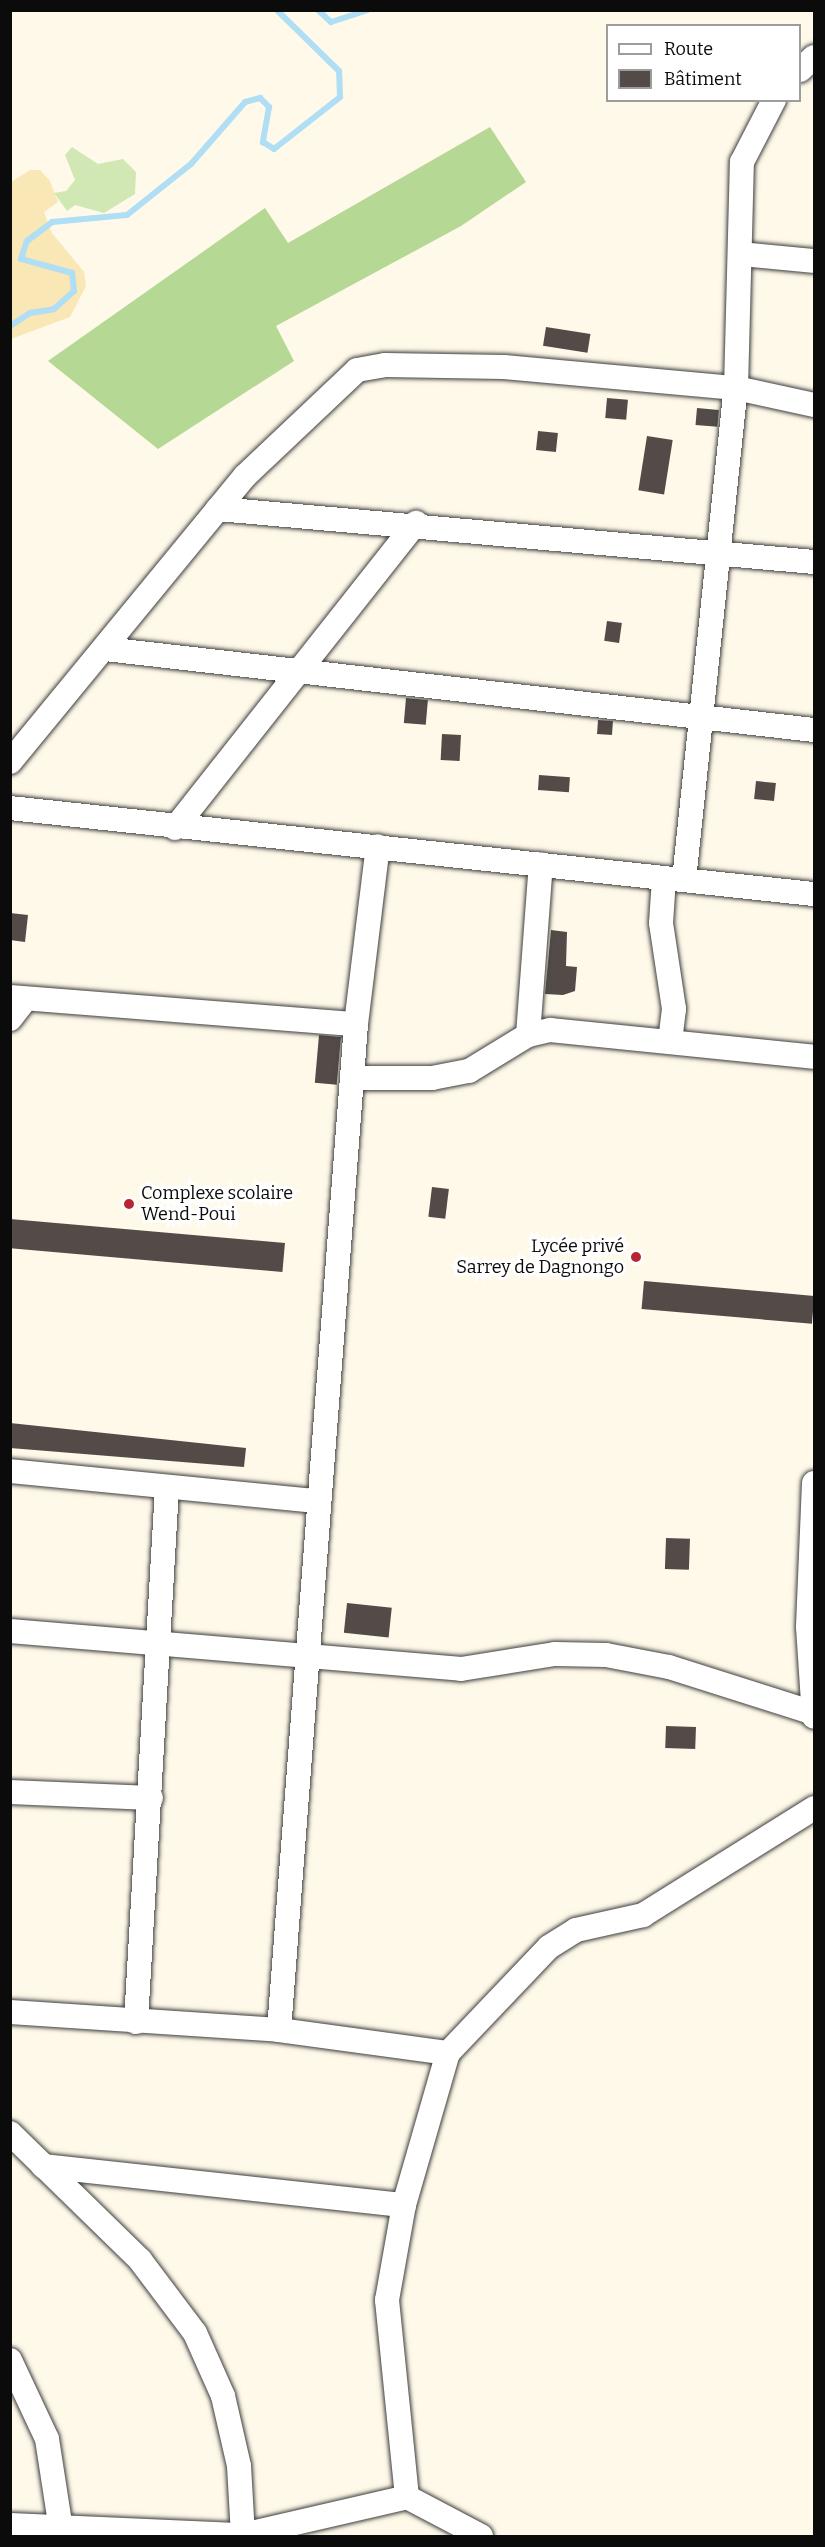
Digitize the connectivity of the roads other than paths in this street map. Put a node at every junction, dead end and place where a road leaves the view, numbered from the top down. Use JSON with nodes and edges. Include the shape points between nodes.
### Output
{"nodes":[{"id":1,"x":814,"y":57,"type":"edge"},
{"id":2,"x":801,"y":69,"type":"edge"},
{"id":3,"x":773,"y":102,"type":"edge"},
{"id":4,"x":741,"y":254,"type":"junction"},
{"id":5,"x":814,"y":261,"type":"edge"},
{"id":6,"x":736,"y":388,"type":"junction"},
{"id":7,"x":814,"y":405,"type":"edge"},
{"id":8,"x":218,"y":509,"type":"junction"},
{"id":9,"x":416,"y":523,"type":"junction"},
{"id":10,"x":715,"y":552,"type":"junction"},
{"id":11,"x":814,"y":562,"type":"edge"},
{"id":12,"x":105,"y":649,"type":"junction"},
{"id":13,"x":298,"y":672,"type":"junction"},
{"id":14,"x":700,"y":713,"type":"junction"},
{"id":15,"x":814,"y":730,"type":"edge"},
{"id":16,"x":10,"y":762,"type":"edge"},
{"id":17,"x":10,"y":808,"type":"edge"},
{"id":18,"x":175,"y":828,"type":"junction"},
{"id":19,"x":378,"y":846,"type":"junction"},
{"id":20,"x":541,"y":864,"type":"junction"},
{"id":21,"x":674,"y":879,"type":"junction"},
{"id":22,"x":814,"y":894,"type":"edge"},
{"id":23,"x":18,"y":999,"type":"edge"},
{"id":24,"x":10,"y":1019,"type":"edge"},
{"id":25,"x":356,"y":1024,"type":"junction"},
{"id":26,"x":528,"y":1035,"type":"junction"},
{"id":27,"x":670,"y":1042,"type":"junction"},
{"id":28,"x":814,"y":1057,"type":"edge"},
{"id":29,"x":354,"y":1078,"type":"junction"},
{"id":30,"x":10,"y":1471,"type":"edge"},
{"id":31,"x":814,"y":1483,"type":"edge"},
{"id":32,"x":167,"y":1487,"type":"junction"},
{"id":33,"x":318,"y":1501,"type":"junction"},
{"id":34,"x":10,"y":1631,"type":"edge"},
{"id":35,"x":155,"y":1646,"type":"junction"},
{"id":36,"x":306,"y":1654,"type":"junction"},
{"id":37,"x":814,"y":1715,"type":"edge"},
{"id":38,"x":10,"y":1792,"type":"edge"},
{"id":39,"x":151,"y":1798,"type":"junction"},
{"id":40,"x":814,"y":1808,"type":"edge"},
{"id":41,"x":10,"y":2012,"type":"edge"},
{"id":42,"x":136,"y":2022,"type":"junction"},
{"id":43,"x":279,"y":2030,"type":"junction"},
{"id":44,"x":448,"y":2053,"type":"junction"},
{"id":45,"x":10,"y":2133,"type":"edge"},
{"id":46,"x":43,"y":2166,"type":"junction"},
{"id":47,"x":404,"y":2205,"type":"junction"},
{"id":48,"x":10,"y":2360,"type":"edge"},
{"id":49,"x":407,"y":2497,"type":"junction"},
{"id":50,"x":10,"y":2525,"type":"edge"},
{"id":51,"x":62,"y":2534,"type":"edge"},
{"id":52,"x":243,"y":2535,"type":"edge"},
{"id":53,"x":481,"y":2536,"type":"edge"}],
"edges":[{"from":1,"to":2,"type":"street"},
{"from":3,"to":4,"type":"street","via":[[742,162]]},
{"from":4,"to":5,"type":"street"},
{"from":4,"to":6,"type":"street"},
{"from":6,"to":7,"type":"street"},
{"from":6,"to":8,"type":"street","via":[[504,367],[367,367],[338,385]]},
{"from":6,"to":10,"type":"street"},
{"from":8,"to":9,"type":"street"},
{"from":8,"to":12,"type":"street"},
{"from":9,"to":10,"type":"street"},
{"from":9,"to":13,"type":"street"},
{"from":10,"to":11,"type":"street"},
{"from":10,"to":14,"type":"street"},
{"from":12,"to":13,"type":"street"},
{"from":12,"to":16,"type":"street"},
{"from":13,"to":14,"type":"street"},
{"from":13,"to":18,"type":"street"},
{"from":14,"to":15,"type":"street"},
{"from":14,"to":21,"type":"street"},
{"from":17,"to":18,"type":"street"},
{"from":18,"to":19,"type":"street"},
{"from":19,"to":20,"type":"street"},
{"from":19,"to":25,"type":"street"},
{"from":20,"to":21,"type":"street"},
{"from":20,"to":26,"type":"street"},
{"from":21,"to":22,"type":"street"},
{"from":21,"to":27,"type":"street","via":[[661,923],[673,979]]},
{"from":23,"to":24,"type":"street"},
{"from":23,"to":25,"type":"street"},
{"from":25,"to":29,"type":"street"},
{"from":26,"to":27,"type":"street","via":[[550,1030]]},
{"from":26,"to":29,"type":"street","via":[[469,1071],[432,1078]]},
{"from":27,"to":28,"type":"street"},
{"from":29,"to":33,"type":"street"},
{"from":30,"to":32,"type":"street"},
{"from":31,"to":37,"type":"street","via":[[808,1627]]},
{"from":32,"to":33,"type":"street"},
{"from":32,"to":35,"type":"street"},
{"from":33,"to":36,"type":"street"},
{"from":34,"to":35,"type":"street"},
{"from":35,"to":36,"type":"street"},
{"from":35,"to":39,"type":"street"},
{"from":36,"to":37,"type":"street","via":[[461,1669],[555,1654],[606,1655],[669,1667]]},
{"from":36,"to":43,"type":"street"},
{"from":38,"to":39,"type":"street"},
{"from":39,"to":42,"type":"street"},
{"from":40,"to":44,"type":"street","via":[[643,1915],[576,1930],[549,1947]]},
{"from":41,"to":42,"type":"street"},
{"from":42,"to":43,"type":"street"},
{"from":43,"to":44,"type":"street"},
{"from":44,"to":47,"type":"street"},
{"from":45,"to":46,"type":"street"},
{"from":46,"to":47,"type":"street"},
{"from":46,"to":52,"type":"street","via":[[140,2260],[195,2333],[223,2396],[239,2466]]},
{"from":47,"to":49,"type":"street","via":[[387,2300]]},
{"from":48,"to":51,"type":"street","via":[[47,2439]]},
{"from":49,"to":52,"type":"street"},
{"from":49,"to":53,"type":"street"},
{"from":50,"to":51,"type":"street"},
{"from":51,"to":52,"type":"street"}]}
